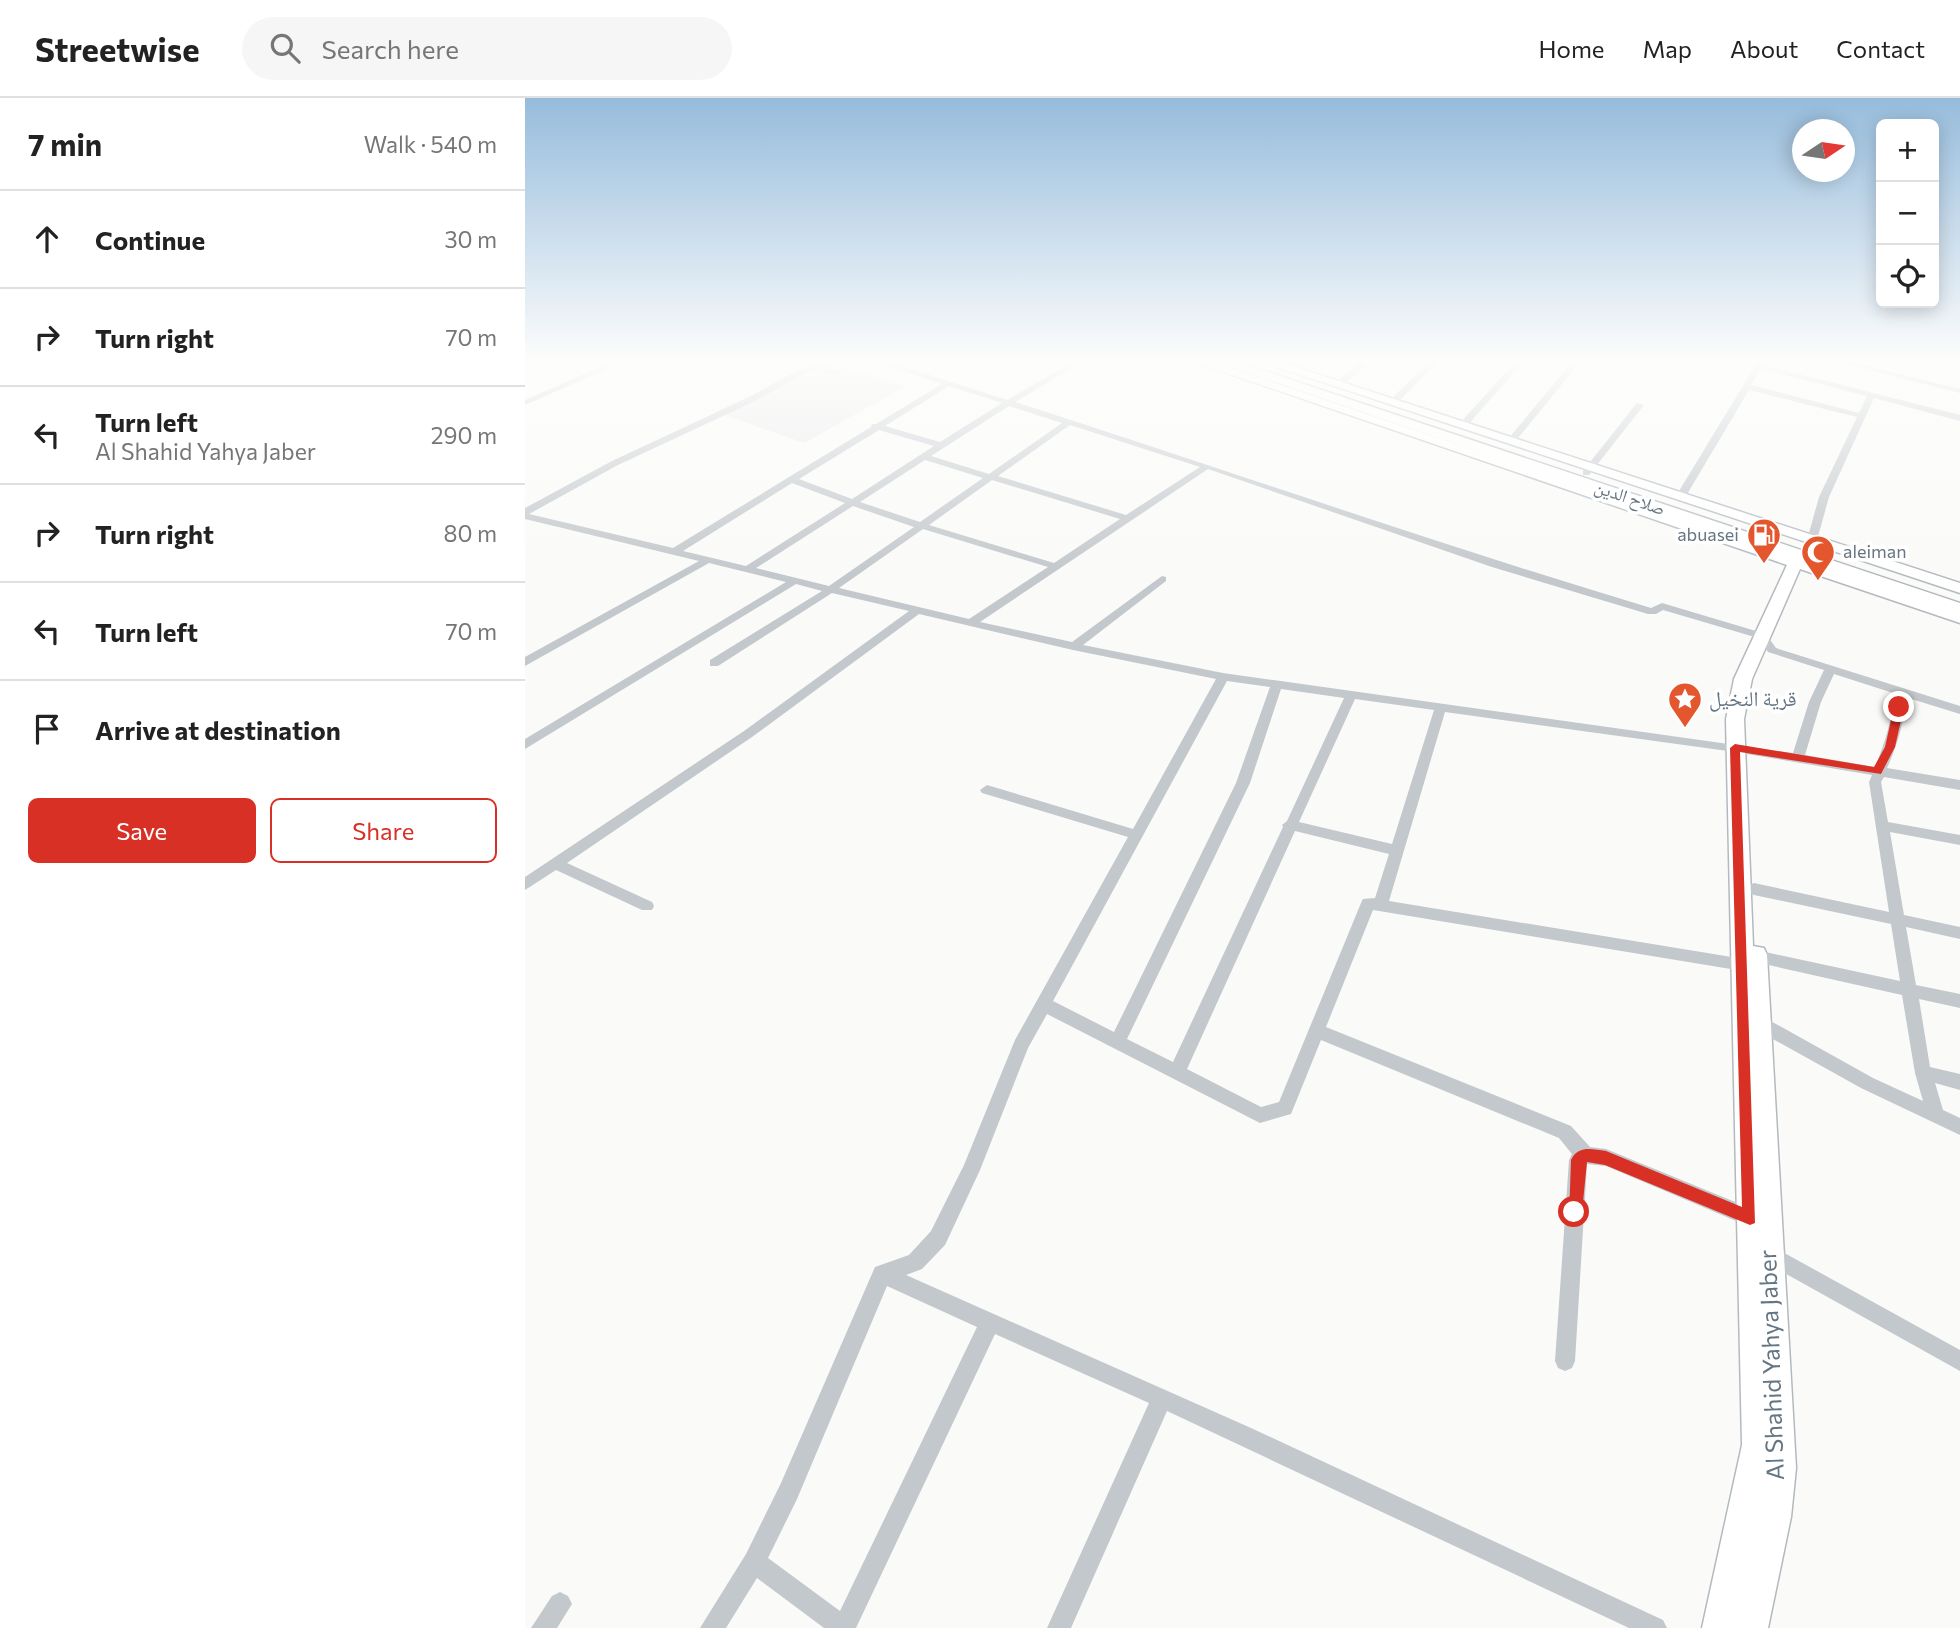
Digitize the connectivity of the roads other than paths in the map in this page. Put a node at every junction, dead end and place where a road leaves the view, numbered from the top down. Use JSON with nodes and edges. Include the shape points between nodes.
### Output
{"nodes":[{"id":1,"x":681,"y":432,"type":"edge"},
{"id":2,"x":866,"y":432,"type":"edge"},
{"id":3,"x":897,"y":432,"type":"edge"},
{"id":4,"x":963,"y":432,"type":"edge"},
{"id":5,"x":1054,"y":432,"type":"edge"},
{"id":6,"x":1098,"y":432,"type":"edge"},
{"id":7,"x":1409,"y":432,"type":"edge"},
{"id":8,"x":1460,"y":432,"type":"edge"},
{"id":9,"x":1474,"y":432,"type":"edge"},
{"id":10,"x":1485,"y":432,"type":"edge"},
{"id":11,"x":1518,"y":432,"type":"edge"},
{"id":12,"x":1619,"y":432,"type":"edge"},
{"id":13,"x":1720,"y":432,"type":"edge"},
{"id":14,"x":1854,"y":432,"type":"edge"},
{"id":15,"x":1511,"y":441,"type":"junction"},
{"id":16,"x":943,"y":446,"type":"junction"},
{"id":17,"x":925,"y":457,"type":"junction"},
{"id":18,"x":1207,"y":466,"type":"junction"},
{"id":19,"x":1589,"y":470,"type":"junction"},
{"id":20,"x":990,"y":478,"type":"junction"},
{"id":21,"x":790,"y":479,"type":"junction"},
{"id":22,"x":1681,"y":496,"type":"junction"},
{"id":23,"x":854,"y":502,"type":"junction"},
{"id":24,"x":525,"y":514,"type":"edge"},
{"id":25,"x":1129,"y":519,"type":"junction"},
{"id":26,"x":923,"y":526,"type":"junction"},
{"id":27,"x":1812,"y":540,"type":"junction"},
{"id":28,"x":674,"y":552,"type":"junction"},
{"id":29,"x":708,"y":560,"type":"junction"},
{"id":30,"x":1801,"y":565,"type":"junction"},
{"id":31,"x":1058,"y":566,"type":"junction"},
{"id":32,"x":748,"y":569,"type":"junction"},
{"id":33,"x":1162,"y":579,"type":"dead end"},
{"id":34,"x":796,"y":580,"type":"junction"},
{"id":35,"x":833,"y":588,"type":"junction"},
{"id":36,"x":1960,"y":588,"type":"edge"},
{"id":37,"x":1960,"y":598,"type":"edge"},
{"id":38,"x":919,"y":609,"type":"junction"},
{"id":39,"x":1960,"y":610,"type":"edge"},
{"id":40,"x":1960,"y":618,"type":"edge"},
{"id":41,"x":972,"y":622,"type":"junction"},
{"id":42,"x":1767,"y":643,"type":"junction"},
{"id":43,"x":1073,"y":647,"type":"junction"},
{"id":44,"x":525,"y":662,"type":"edge"},
{"id":45,"x":714,"y":663,"type":"dead end"},
{"id":46,"x":1830,"y":670,"type":"junction"},
{"id":47,"x":1223,"y":677,"type":"junction"},
{"id":48,"x":1276,"y":687,"type":"junction"},
{"id":49,"x":1899,"y":691,"type":"junction"},
{"id":50,"x":1351,"y":696,"type":"junction"},
{"id":51,"x":1440,"y":709,"type":"junction"},
{"id":52,"x":1960,"y":710,"type":"edge"},
{"id":53,"x":525,"y":745,"type":"edge"},
{"id":54,"x":1741,"y":749,"type":"junction"},
{"id":55,"x":1797,"y":759,"type":"junction"},
{"id":56,"x":1877,"y":771,"type":"junction"},
{"id":57,"x":1960,"y":785,"type":"edge"},
{"id":58,"x":987,"y":790,"type":"dead end"},
{"id":59,"x":1289,"y":825,"type":"junction"},
{"id":60,"x":1884,"y":826,"type":"junction"},
{"id":61,"x":1134,"y":834,"type":"junction"},
{"id":62,"x":1960,"y":840,"type":"edge"},
{"id":63,"x":1397,"y":850,"type":"junction"},
{"id":64,"x":555,"y":864,"type":"junction"},
{"id":65,"x":525,"y":884,"type":"edge"},
{"id":66,"x":1754,"y":889,"type":"junction"},
{"id":67,"x":1380,"y":905,"type":"junction"},
{"id":68,"x":647,"y":906,"type":"dead end"},
{"id":69,"x":1899,"y":919,"type":"junction"},
{"id":70,"x":1960,"y":933,"type":"edge"},
{"id":71,"x":1752,"y":963,"type":"junction"},
{"id":72,"x":1911,"y":989,"type":"junction"},
{"id":73,"x":1960,"y":1001,"type":"edge"},
{"id":74,"x":1045,"y":1005,"type":"junction"},
{"id":75,"x":1761,"y":1024,"type":"junction"},
{"id":76,"x":1318,"y":1031,"type":"junction"},
{"id":77,"x":1117,"y":1042,"type":"junction"},
{"id":78,"x":1178,"y":1070,"type":"junction"},
{"id":79,"x":1923,"y":1073,"type":"junction"},
{"id":80,"x":1960,"y":1082,"type":"edge"},
{"id":81,"x":1936,"y":1115,"type":"junction"},
{"id":82,"x":1960,"y":1127,"type":"edge"},
{"id":83,"x":1585,"y":1155,"type":"junction"},
{"id":84,"x":1758,"y":1221,"type":"junction"},
{"id":85,"x":1770,"y":1254,"type":"junction"},
{"id":86,"x":882,"y":1275,"type":"junction"},
{"id":87,"x":990,"y":1322,"type":"junction"},
{"id":88,"x":1565,"y":1361,"type":"dead end"},
{"id":89,"x":1960,"y":1361,"type":"edge"},
{"id":90,"x":1162,"y":1398,"type":"junction"},
{"id":91,"x":754,"y":1562,"type":"junction"},
{"id":92,"x":560,"y":1604,"type":"dead end"},
{"id":93,"x":543,"y":1628,"type":"edge"},
{"id":94,"x":712,"y":1628,"type":"edge"},
{"id":95,"x":844,"y":1628,"type":"edge"},
{"id":96,"x":1059,"y":1628,"type":"edge"},
{"id":97,"x":1655,"y":1628,"type":"edge"},
{"id":98,"x":1720,"y":1628,"type":"edge"},
{"id":99,"x":1750,"y":1628,"type":"edge"}],
"edges":[{"from":1,"to":24,"type":"street"},
{"from":2,"to":21,"type":"street"},
{"from":3,"to":16,"type":"street"},
{"from":4,"to":16,"type":"street"},
{"from":5,"to":20,"type":"street"},
{"from":6,"to":18,"type":"street"},
{"from":7,"to":30,"type":"street"},
{"from":8,"to":39,"type":"highway","name":"صلاح الدين"},
{"from":9,"to":19,"type":"highway","name":"صلاح الدين"},
{"from":10,"to":15,"type":"street"},
{"from":11,"to":15,"type":"street"},
{"from":12,"to":19,"type":"street"},
{"from":13,"to":22,"type":"street"},
{"from":14,"to":27,"type":"street","via":[[1824,497]]},
{"from":15,"to":19,"type":"street"},
{"from":16,"to":17,"type":"street"},
{"from":17,"to":20,"type":"street"},
{"from":17,"to":23,"type":"street"},
{"from":18,"to":25,"type":"street"},
{"from":18,"to":42,"type":"street","via":[[1496,565],[1652,612],[1662,606]]},
{"from":19,"to":22,"type":"street"},
{"from":19,"to":37,"type":"highway","name":"صلاح الدين"},
{"from":20,"to":25,"type":"street"},
{"from":20,"to":26,"type":"street"},
{"from":21,"to":23,"type":"street"},
{"from":21,"to":28,"type":"street"},
{"from":22,"to":27,"type":"street"},
{"from":23,"to":26,"type":"street"},
{"from":23,"to":32,"type":"street"},
{"from":24,"to":28,"type":"street"},
{"from":25,"to":31,"type":"street"},
{"from":26,"to":31,"type":"street"},
{"from":26,"to":35,"type":"street"},
{"from":27,"to":36,"type":"street"},
{"from":28,"to":29,"type":"street"},
{"from":29,"to":32,"type":"street"},
{"from":29,"to":44,"type":"street"},
{"from":30,"to":40,"type":"street"},
{"from":30,"to":42,"type":"street","name":"Al Shahid Yahya Jaber","via":[[1774,637]]},
{"from":31,"to":41,"type":"street"},
{"from":32,"to":34,"type":"street"},
{"from":33,"to":43,"type":"street"},
{"from":34,"to":35,"type":"street"},
{"from":34,"to":53,"type":"street"},
{"from":35,"to":38,"type":"street"},
{"from":35,"to":45,"type":"street"},
{"from":38,"to":41,"type":"street"},
{"from":38,"to":64,"type":"street","via":[[748,734]]},
{"from":41,"to":43,"type":"street"},
{"from":42,"to":46,"type":"street"},
{"from":42,"to":54,"type":"street","name":"Al Shahid Yahya Jaber","via":[[1749,691]]},
{"from":43,"to":47,"type":"street"},
{"from":46,"to":49,"type":"street"},
{"from":46,"to":55,"type":"street","via":[[1816,692]]},
{"from":47,"to":48,"type":"street"},
{"from":47,"to":61,"type":"street"},
{"from":48,"to":50,"type":"street"},
{"from":48,"to":77,"type":"street","via":[[1243,783]]},
{"from":49,"to":52,"type":"street"},
{"from":49,"to":56,"type":"street","via":[[1890,747]]},
{"from":50,"to":51,"type":"street"},
{"from":50,"to":59,"type":"street"},
{"from":51,"to":54,"type":"street"},
{"from":51,"to":63,"type":"street"},
{"from":54,"to":55,"type":"street"},
{"from":54,"to":66,"type":"street","name":"Al Shahid Yahya Jaber"},
{"from":54,"to":71,"type":"street","name":"Al Shahid Yahya Jaber"},
{"from":55,"to":56,"type":"street"},
{"from":56,"to":57,"type":"street"},
{"from":56,"to":60,"type":"street"},
{"from":58,"to":61,"type":"street"},
{"from":59,"to":63,"type":"street"},
{"from":59,"to":78,"type":"street"},
{"from":60,"to":62,"type":"street"},
{"from":60,"to":69,"type":"street"},
{"from":61,"to":74,"type":"street"},
{"from":63,"to":67,"type":"street"},
{"from":64,"to":65,"type":"street"},
{"from":64,"to":68,"type":"street"},
{"from":66,"to":69,"type":"street"},
{"from":66,"to":71,"type":"street","name":"Al Shahid Yahya Jaber"},
{"from":67,"to":71,"type":"street"},
{"from":67,"to":76,"type":"street","via":[[1368,903]]},
{"from":69,"to":70,"type":"street"},
{"from":69,"to":72,"type":"street"},
{"from":71,"to":72,"type":"street"},
{"from":71,"to":75,"type":"street","name":"Al Shahid Yahya Jaber"},
{"from":71,"to":84,"type":"street","name":"Al Shahid Yahya Jaber"},
{"from":72,"to":73,"type":"street"},
{"from":72,"to":79,"type":"street"},
{"from":74,"to":77,"type":"street"},
{"from":74,"to":86,"type":"street","via":[[1021,1045],[938,1238],[915,1262]]},
{"from":75,"to":81,"type":"street"},
{"from":75,"to":84,"type":"street","name":"Al Shahid Yahya Jaber"},
{"from":76,"to":78,"type":"street","via":[[1285,1108],[1273,1112],[1260,1115]]},
{"from":76,"to":83,"type":"street","via":[[1565,1132]]},
{"from":77,"to":78,"type":"street"},
{"from":79,"to":80,"type":"street"},
{"from":79,"to":81,"type":"street"},
{"from":81,"to":82,"type":"street"},
{"from":83,"to":84,"type":"street","via":[[1606,1158]]},
{"from":83,"to":88,"type":"street","via":[[1578,1160]]},
{"from":84,"to":85,"type":"street","name":"Al Shahid Yahya Jaber"},
{"from":84,"to":98,"type":"street","name":"Al Shahid Yahya Jaber","via":[[1758,1445]]},
{"from":85,"to":89,"type":"street"},
{"from":85,"to":99,"type":"street","name":"Al Shahid Yahya Jaber","via":[[1780,1468]]},
{"from":86,"to":87,"type":"street"},
{"from":86,"to":91,"type":"street"},
{"from":87,"to":90,"type":"street"},
{"from":87,"to":95,"type":"street"},
{"from":90,"to":96,"type":"street"},
{"from":90,"to":97,"type":"street"},
{"from":91,"to":94,"type":"street"},
{"from":91,"to":95,"type":"street"},
{"from":92,"to":93,"type":"street"}]}
